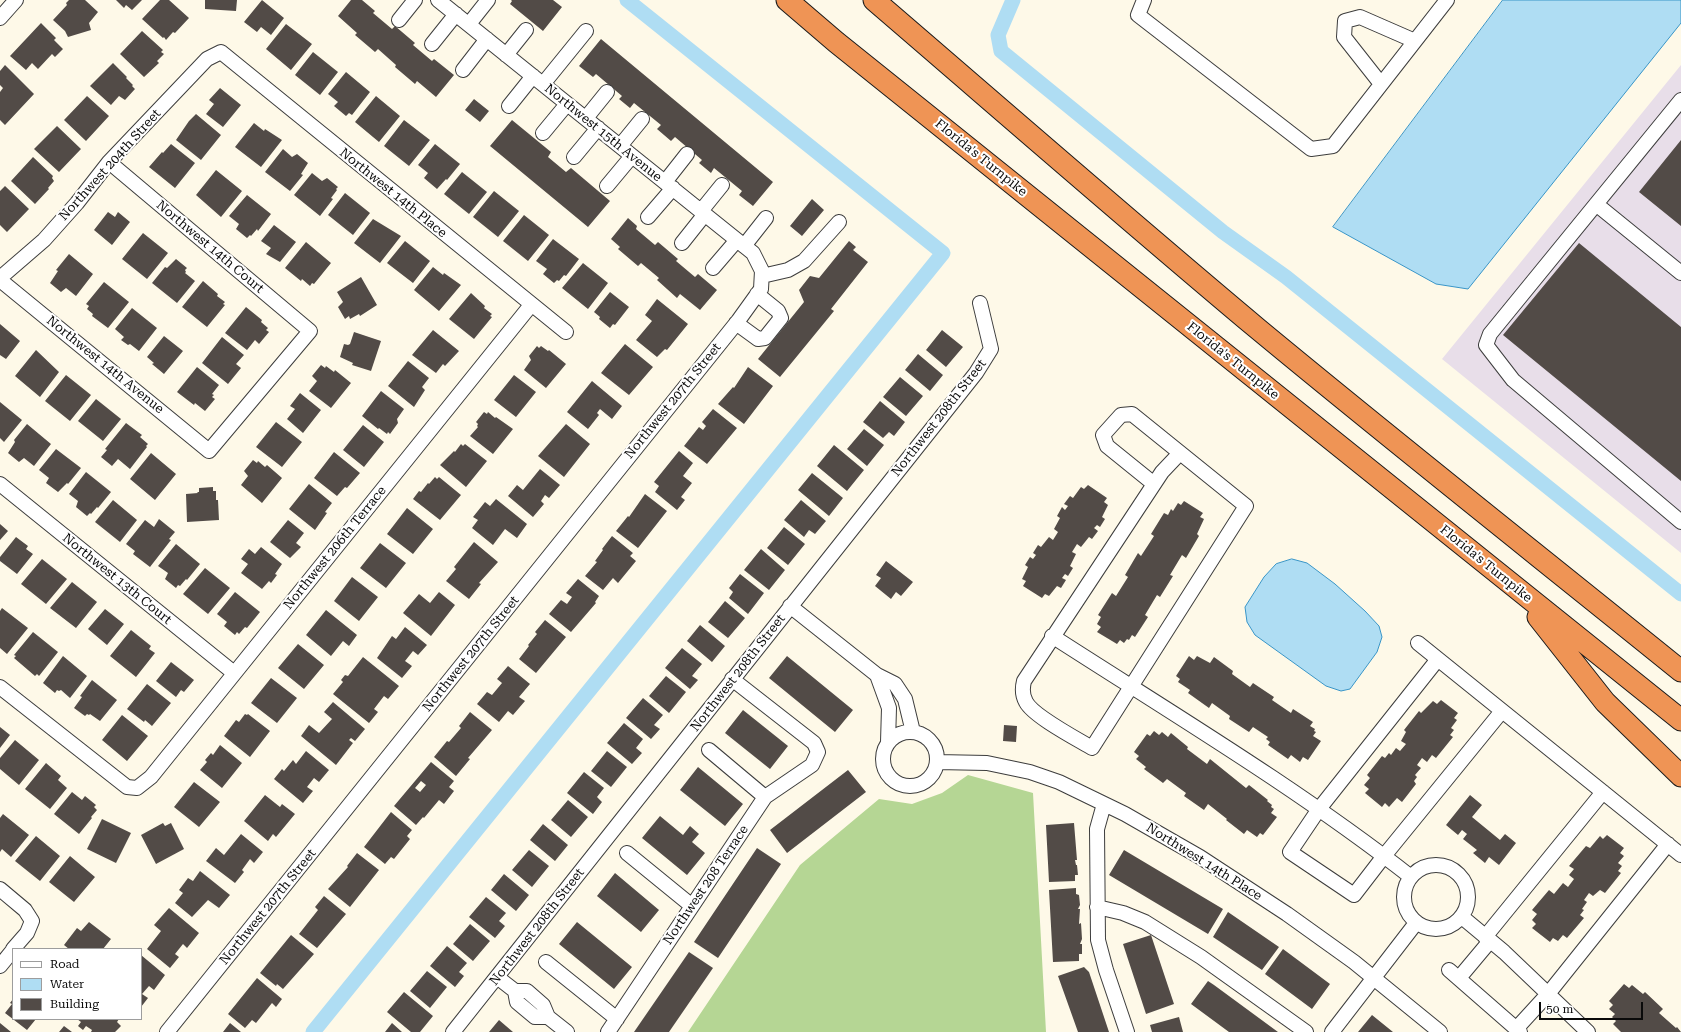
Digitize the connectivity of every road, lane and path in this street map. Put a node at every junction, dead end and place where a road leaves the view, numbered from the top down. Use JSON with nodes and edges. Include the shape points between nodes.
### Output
{"nodes":[{"id":1,"x":16,"y":0,"type":"edge"},
{"id":2,"x":415,"y":0,"type":"edge"},
{"id":3,"x":438,"y":0,"type":"edge"},
{"id":4,"x":488,"y":0,"type":"edge"},
{"id":5,"x":778,"y":0,"type":"edge"},
{"id":6,"x":787,"y":0,"type":"edge"},
{"id":7,"x":874,"y":0,"type":"edge"},
{"id":8,"x":1144,"y":0,"type":"edge"},
{"id":9,"x":1447,"y":0,"type":"edge"},
{"id":10,"x":456,"y":14,"type":"junction"},
{"id":11,"x":0,"y":18,"type":"edge"},
{"id":12,"x":399,"y":20,"type":"dead end"},
{"id":13,"x":468,"y":24,"type":"junction"},
{"id":14,"x":526,"y":30,"type":"dead end"},
{"id":15,"x":586,"y":31,"type":"dead end"},
{"id":16,"x":487,"y":40,"type":"junction"},
{"id":17,"x":1415,"y":41,"type":"junction"},
{"id":18,"x":836,"y":42,"type":"junction"},
{"id":19,"x":432,"y":44,"type":"dead end"},
{"id":20,"x":221,"y":52,"type":"joint"},
{"id":21,"x":506,"y":55,"type":"junction"},
{"id":22,"x":463,"y":70,"type":"dead end"},
{"id":23,"x":538,"y":80,"type":"junction"},
{"id":24,"x":1381,"y":84,"type":"junction"},
{"id":25,"x":607,"y":92,"type":"dead end"},
{"id":26,"x":1681,"y":100,"type":"edge"},
{"id":27,"x":567,"y":104,"type":"junction"},
{"id":28,"x":509,"y":106,"type":"dead end"},
{"id":29,"x":586,"y":118,"type":"junction"},
{"id":30,"x":642,"y":119,"type":"dead end"},
{"id":31,"x":598,"y":128,"type":"junction"},
{"id":32,"x":543,"y":133,"type":"dead end"},
{"id":33,"x":620,"y":146,"type":"junction"},
{"id":34,"x":687,"y":154,"type":"dead end"},
{"id":35,"x":632,"y":156,"type":"junction"},
{"id":36,"x":574,"y":157,"type":"dead end"},
{"id":37,"x":109,"y":162,"type":"junction"},
{"id":38,"x":669,"y":185,"type":"junction"},
{"id":39,"x":722,"y":185,"type":"dead end"},
{"id":40,"x":607,"y":186,"type":"dead end"},
{"id":41,"x":1596,"y":204,"type":"junction"},
{"id":42,"x":703,"y":213,"type":"junction"},
{"id":43,"x":648,"y":217,"type":"dead end"},
{"id":44,"x":766,"y":218,"type":"dead end"},
{"id":45,"x":839,"y":222,"type":"dead end"},
{"id":46,"x":682,"y":243,"type":"dead end"},
{"id":47,"x":740,"y":243,"type":"junction"},
{"id":48,"x":713,"y":268,"type":"dead end"},
{"id":49,"x":1681,"y":273,"type":"edge"},
{"id":50,"x":762,"y":274,"type":"junction"},
{"id":51,"x":0,"y":279,"type":"edge"},
{"id":52,"x":757,"y":294,"type":"junction"},
{"id":53,"x":980,"y":303,"type":"dead end"},
{"id":54,"x":531,"y":305,"type":"junction"},
{"id":55,"x":736,"y":322,"type":"junction"},
{"id":56,"x":566,"y":332,"type":"dead end"},
{"id":57,"x":209,"y":451,"type":"joint"},
{"id":58,"x":1180,"y":453,"type":"junction"},
{"id":59,"x":0,"y":484,"type":"edge"},
{"id":60,"x":1154,"y":484,"type":"junction"},
{"id":61,"x":1681,"y":522,"type":"edge"},
{"id":62,"x":1517,"y":590,"type":"junction"},
{"id":63,"x":790,"y":606,"type":"junction"},
{"id":64,"x":1617,"y":619,"type":"junction"},
{"id":65,"x":1052,"y":636,"type":"junction"},
{"id":66,"x":1418,"y":643,"type":"dead end"},
{"id":67,"x":1681,"y":659,"type":"edge"},
{"id":68,"x":1438,"y":660,"type":"junction"},
{"id":69,"x":1681,"y":671,"type":"edge"},
{"id":70,"x":234,"y":673,"type":"junction"},
{"id":71,"x":877,"y":676,"type":"junction"},
{"id":72,"x":732,"y":679,"type":"junction"},
{"id":73,"x":0,"y":687,"type":"edge"},
{"id":74,"x":1131,"y":687,"type":"junction"},
{"id":75,"x":1502,"y":711,"type":"junction"},
{"id":76,"x":1681,"y":720,"type":"edge"},
{"id":77,"x":913,"y":732,"type":"junction"},
{"id":78,"x":888,"y":742,"type":"junction"},
{"id":79,"x":709,"y":750,"type":"dead end"},
{"id":80,"x":937,"y":762,"type":"junction"},
{"id":81,"x":1681,"y":776,"type":"edge"},
{"id":82,"x":1603,"y":792,"type":"junction"},
{"id":83,"x":765,"y":797,"type":"junction"},
{"id":84,"x":1104,"y":804,"type":"junction"},
{"id":85,"x":1319,"y":809,"type":"junction"},
{"id":86,"x":1668,"y":844,"type":"junction"},
{"id":87,"x":627,"y":853,"type":"dead end"},
{"id":88,"x":1681,"y":855,"type":"edge"},
{"id":89,"x":1384,"y":856,"type":"junction"},
{"id":90,"x":1411,"y":876,"type":"junction"},
{"id":91,"x":0,"y":889,"type":"edge"},
{"id":92,"x":692,"y":906,"type":"junction"},
{"id":93,"x":1097,"y":907,"type":"junction"},
{"id":94,"x":1462,"y":917,"type":"junction"},
{"id":95,"x":1416,"y":923,"type":"junction"},
{"id":96,"x":1488,"y":939,"type":"junction"},
{"id":97,"x":14,"y":948,"type":"edge"},
{"id":98,"x":12,"y":950,"type":"edge"},
{"id":99,"x":546,"y":962,"type":"dead end"},
{"id":100,"x":0,"y":966,"type":"edge"},
{"id":101,"x":497,"y":977,"type":"junction"},
{"id":102,"x":1374,"y":978,"type":"junction"},
{"id":103,"x":1548,"y":994,"type":"junction"},
{"id":104,"x":617,"y":1019,"type":"junction"},
{"id":105,"x":1518,"y":1030,"type":"edge"},
{"id":106,"x":167,"y":1032,"type":"edge"},
{"id":107,"x":453,"y":1032,"type":"edge"},
{"id":108,"x":567,"y":1032,"type":"edge"},
{"id":109,"x":608,"y":1032,"type":"edge"},
{"id":110,"x":1127,"y":1032,"type":"edge"},
{"id":111,"x":1306,"y":1032,"type":"edge"},
{"id":112,"x":1332,"y":1032,"type":"edge"},
{"id":113,"x":1440,"y":1032,"type":"edge"},
{"id":114,"x":1588,"y":1032,"type":"edge"}],
"edges":[{"from":1,"to":11,"type":"street"},
{"from":2,"to":12,"type":"street"},
{"from":3,"to":10,"type":"street","name":"Northwest 15th Avenue"},
{"from":4,"to":13,"type":"street"},
{"from":5,"to":18,"type":"highway"},
{"from":6,"to":18,"type":"highway","name":"Florida's Turnpike"},
{"from":7,"to":64,"type":"highway","via":[[1259,330]]},
{"from":8,"to":24,"type":"street","via":[[1138,15],[1311,149],[1333,146]]},
{"from":9,"to":17,"type":"street"},
{"from":10,"to":13,"type":"street","name":"Northwest 15th Avenue"},
{"from":10,"to":19,"type":"street"},
{"from":13,"to":16,"type":"street","name":"Northwest 15th Avenue"},
{"from":14,"to":21,"type":"street"},
{"from":15,"to":23,"type":"street"},
{"from":16,"to":21,"type":"street","name":"Northwest 15th Avenue"},
{"from":16,"to":22,"type":"street"},
{"from":17,"to":24,"type":"street"},
{"from":17,"to":24,"type":"street","via":[[1360,17],[1345,21],[1344,37]]},
{"from":18,"to":62,"type":"highway","name":"Florida's Turnpike"},
{"from":20,"to":37,"type":"street","name":"Northwest 204th Street","via":[[207,59]]},
{"from":20,"to":54,"type":"street","name":"Northwest 14th Place"},
{"from":21,"to":23,"type":"street","name":"Northwest 15th Avenue"},
{"from":23,"to":27,"type":"street","name":"Northwest 15th Avenue"},
{"from":23,"to":28,"type":"street"},
{"from":25,"to":29,"type":"street"},
{"from":26,"to":41,"type":"street"},
{"from":27,"to":29,"type":"street","name":"Northwest 15th Avenue"},
{"from":27,"to":32,"type":"street"},
{"from":29,"to":31,"type":"street","name":"Northwest 15th Avenue"},
{"from":30,"to":33,"type":"street"},
{"from":31,"to":33,"type":"street","name":"Northwest 15th Avenue"},
{"from":31,"to":36,"type":"street"},
{"from":33,"to":35,"type":"street","name":"Northwest 15th Avenue"},
{"from":34,"to":38,"type":"street"},
{"from":35,"to":38,"type":"street","name":"Northwest 15th Avenue"},
{"from":35,"to":40,"type":"street"},
{"from":37,"to":51,"type":"street","name":"Northwest 204th Street","via":[[44,240]]},
{"from":37,"to":57,"type":"street","name":"Northwest 14th Court","via":[[310,331]]},
{"from":38,"to":42,"type":"street","name":"Northwest 15th Avenue"},
{"from":38,"to":43,"type":"street"},
{"from":39,"to":42,"type":"street"},
{"from":41,"to":49,"type":"street"},
{"from":41,"to":61,"type":"street","via":[[1490,334],[1486,345],[1513,380]]},
{"from":42,"to":46,"type":"street"},
{"from":42,"to":47,"type":"street","name":"Northwest 15th Avenue"},
{"from":44,"to":47,"type":"street"},
{"from":45,"to":50,"type":"street","via":[[804,261],[788,270]]},
{"from":47,"to":48,"type":"street"},
{"from":47,"to":50,"type":"street","name":"Northwest 15th Avenue","via":[[753,252]]},
{"from":50,"to":52,"type":"street","name":"Northwest 207th Street","via":[[761,289]]},
{"from":51,"to":57,"type":"street","name":"Northwest 14th Avenue"},
{"from":52,"to":55,"type":"street","name":"Northwest 207th Street"},
{"from":52,"to":55,"type":"street","via":[[778,311],[780,318],[764,338],[758,339]]},
{"from":53,"to":63,"type":"street","name":"Northwest 208th Street","via":[[991,349],[976,373]]},
{"from":54,"to":56,"type":"street","name":"Northwest 14th Place"},
{"from":54,"to":70,"type":"street","name":"Northwest 206th Terrace"},
{"from":55,"to":106,"type":"street","name":"Northwest 207th Street"},
{"from":58,"to":60,"type":"street"},
{"from":58,"to":60,"type":"street","via":[[1132,414],[1121,415],[1103,435],[1107,446]]},
{"from":58,"to":74,"type":"street","via":[[1246,506]]},
{"from":59,"to":70,"type":"street","name":"Northwest 13th Court"},
{"from":60,"to":65,"type":"street"},
{"from":62,"to":76,"type":"highway","name":"Florida's Turnpike"},
{"from":62,"to":81,"type":"highway","via":[[1605,702]]},
{"from":63,"to":71,"type":"street"},
{"from":63,"to":72,"type":"street","name":"Northwest 208th Street"},
{"from":64,"to":67,"type":"highway"},
{"from":64,"to":69,"type":"highway"},
{"from":65,"to":74,"type":"street"},
{"from":65,"to":74,"type":"street","via":[[1024,681],[1022,692],[1026,703],[1034,711],[1092,748]]},
{"from":66,"to":68,"type":"street"},
{"from":68,"to":75,"type":"street"},
{"from":68,"to":85,"type":"street"},
{"from":70,"to":73,"type":"street","name":"Northwest 206th Terrace","via":[[151,777],[137,788],[127,787]]},
{"from":71,"to":77,"type":"street","via":[[895,684],[905,699]]},
{"from":71,"to":78,"type":"street","via":[[889,708]]},
{"from":72,"to":83,"type":"street","name":"Northwest 208 Terrace","via":[[814,743],[818,752],[812,765]]},
{"from":72,"to":101,"type":"street","name":"Northwest 208th Street"},
{"from":74,"to":85,"type":"street"},
{"from":75,"to":82,"type":"street"},
{"from":75,"to":89,"type":"street"},
{"from":77,"to":78,"type":"street","via":[[904,732]]},
{"from":77,"to":80,"type":"street","via":[[925,736],[934,746]]},
{"from":78,"to":80,"type":"street","via":[[882,760],[886,773],[895,783],[914,787],[923,784],[935,771]]},
{"from":79,"to":83,"type":"street"},
{"from":80,"to":84,"type":"street","name":"Northwest 14th Place","via":[[987,763],[1030,772],[1059,782]]},
{"from":82,"to":86,"type":"street"},
{"from":82,"to":96,"type":"street"},
{"from":83,"to":92,"type":"street","name":"Northwest 208 Terrace"},
{"from":84,"to":93,"type":"street","via":[[1097,830]]},
{"from":84,"to":102,"type":"street","name":"Northwest 14th Place","via":[[1200,857],[1287,914]]},
{"from":85,"to":89,"type":"street"},
{"from":85,"to":89,"type":"street","via":[[1290,852],[1354,895]]},
{"from":86,"to":88,"type":"street"},
{"from":86,"to":103,"type":"street"},
{"from":87,"to":92,"type":"street"},
{"from":89,"to":90,"type":"street"},
{"from":90,"to":94,"type":"street","via":[[1424,867],[1436,865],[1456,872],[1464,881],[1468,892],[1468,903]]},
{"from":90,"to":95,"type":"street","via":[[1404,892],[1404,903],[1407,914]]},
{"from":91,"to":97,"type":"street","via":[[25,910],[32,921]]},
{"from":92,"to":104,"type":"street","name":"Northwest 208 Terrace"},
{"from":93,"to":110,"type":"street","via":[[1098,940]]},
{"from":93,"to":111,"type":"street","via":[[1123,913],[1145,922],[1201,957]]},
{"from":94,"to":95,"type":"street","via":[[1448,927],[1437,930],[1426,929]]},
{"from":94,"to":96,"type":"street"},
{"from":95,"to":102,"type":"street"},
{"from":96,"to":103,"type":"street"},
{"from":96,"to":105,"type":"street","via":[[1454,974]]},
{"from":98,"to":100,"type":"street"},
{"from":99,"to":104,"type":"street"},
{"from":101,"to":107,"type":"street","name":"Northwest 208th Street"},
{"from":101,"to":108,"type":"street","via":[[515,991],[527,991],[544,1005],[548,1017]]},
{"from":102,"to":112,"type":"street"},
{"from":102,"to":113,"type":"street","name":"Northwest 14th Place"},
{"from":103,"to":105,"type":"street"},
{"from":103,"to":114,"type":"street"},
{"from":104,"to":109,"type":"street","name":"Northwest 208 Terrace"}]}
